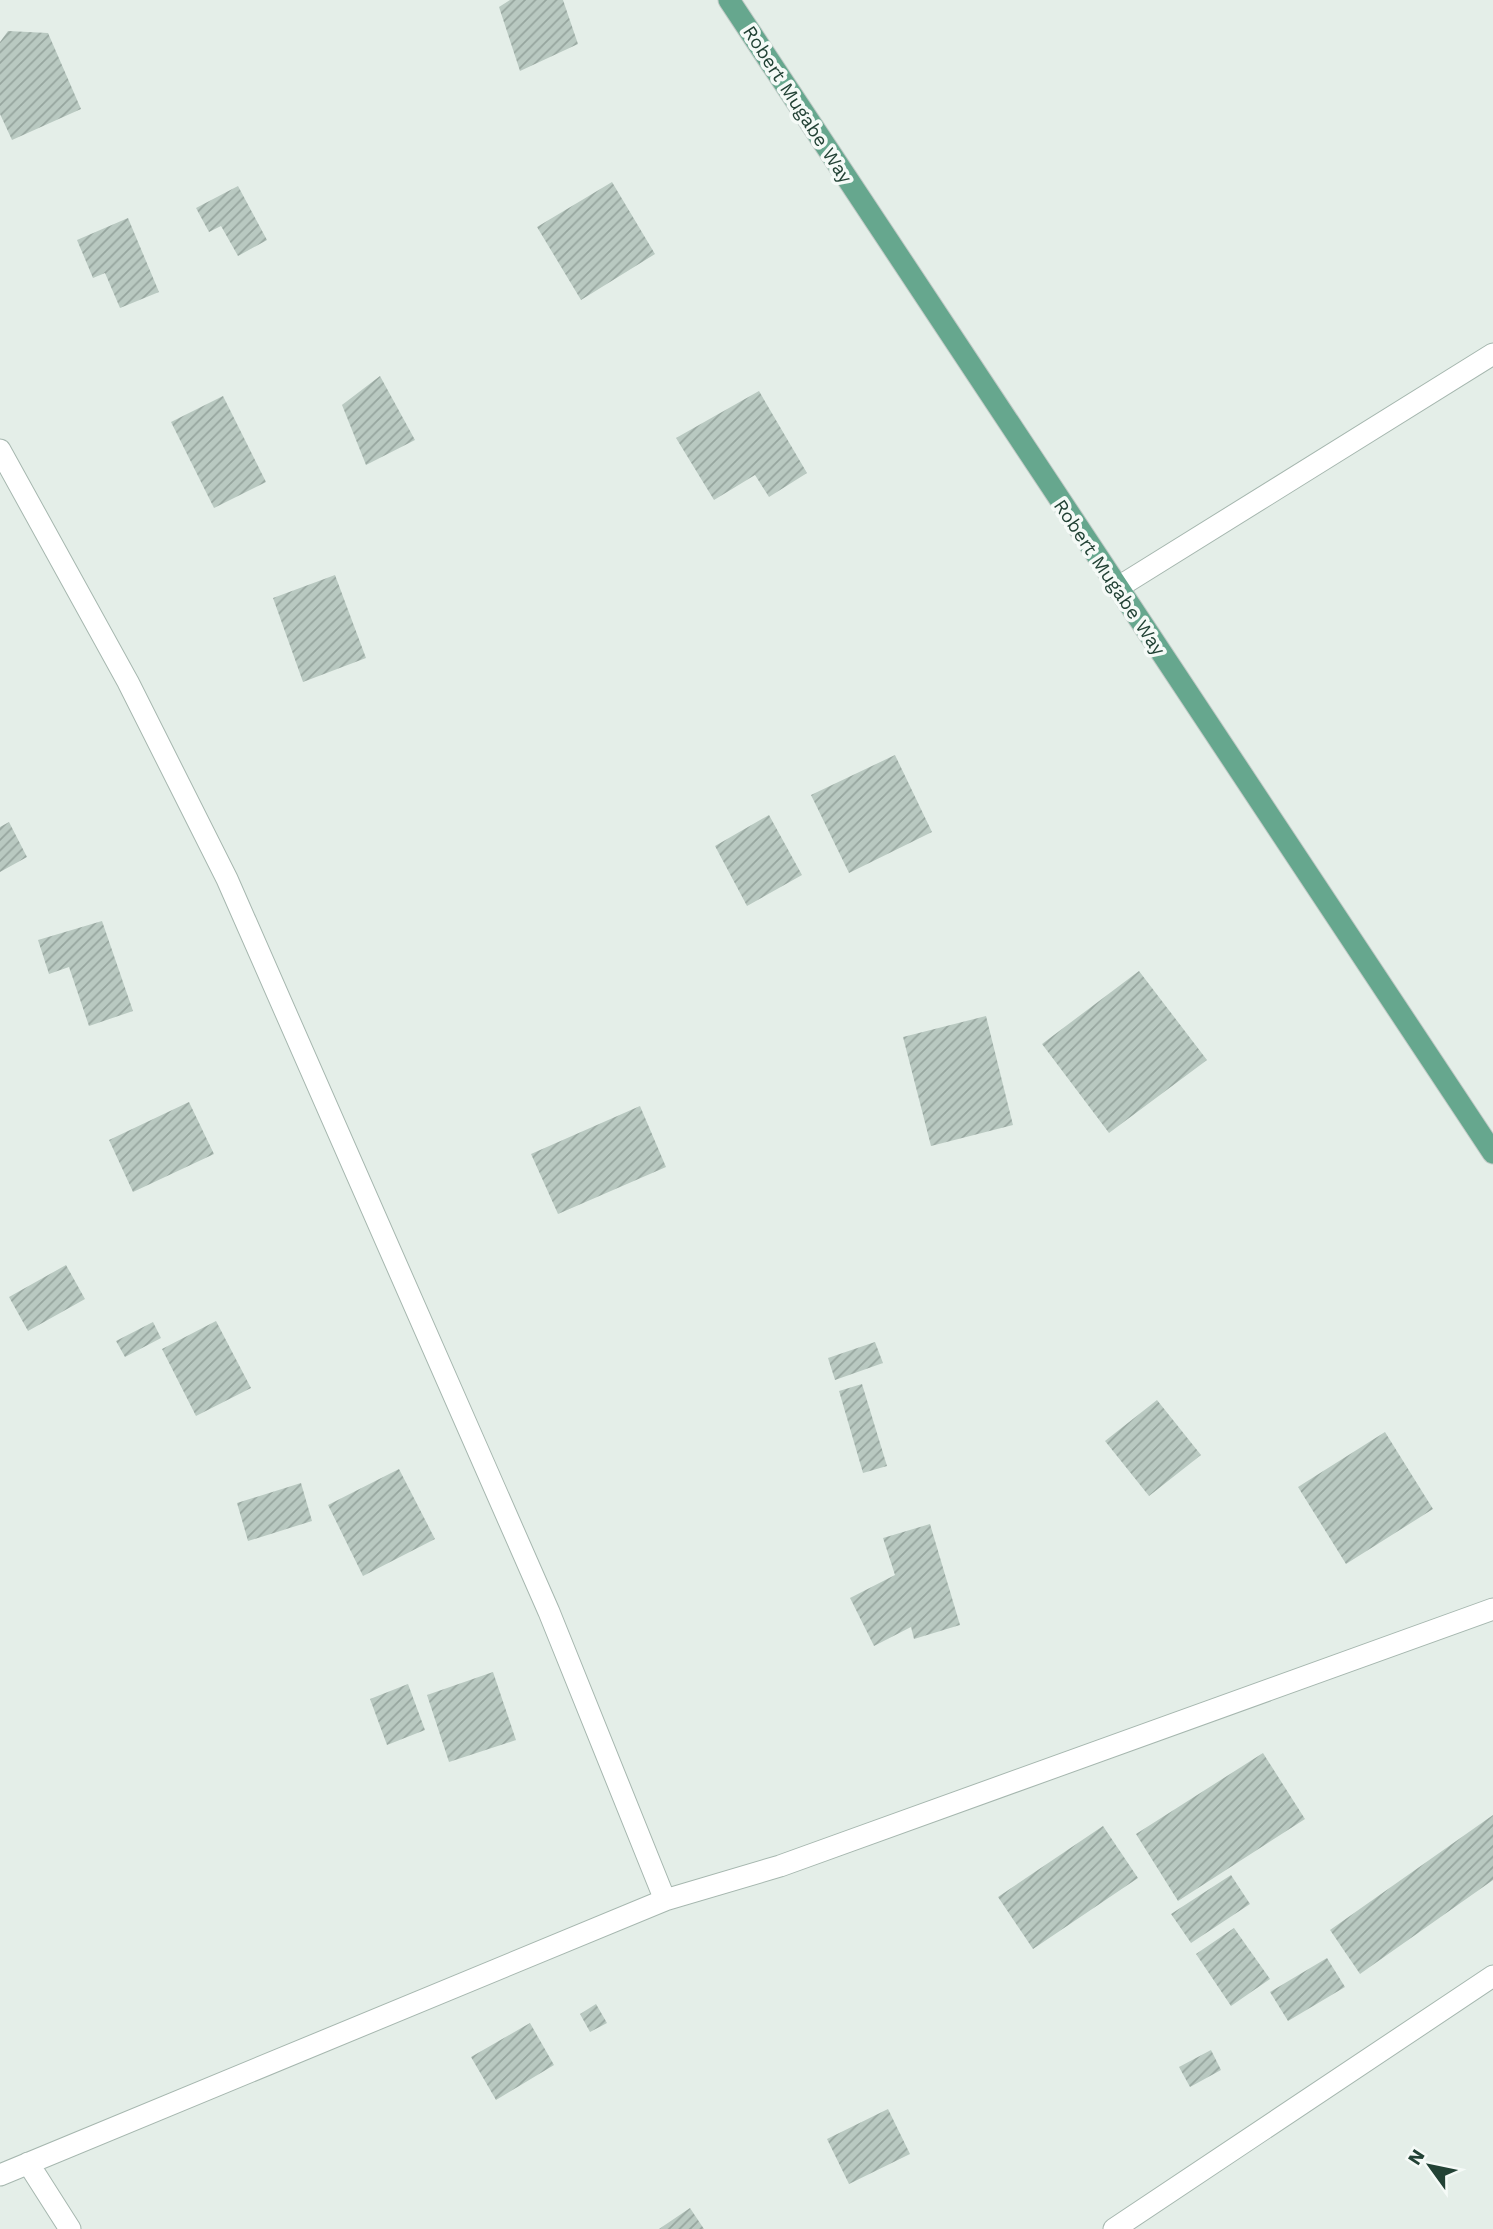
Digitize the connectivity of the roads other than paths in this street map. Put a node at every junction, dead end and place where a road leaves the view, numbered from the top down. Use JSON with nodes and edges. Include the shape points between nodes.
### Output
{"nodes":[{"id":1,"x":729,"y":0,"type":"edge"},
{"id":2,"x":1493,"y":354,"type":"edge"},
{"id":3,"x":0,"y":450,"type":"edge"},
{"id":4,"x":1117,"y":588,"type":"junction"},
{"id":5,"x":1493,"y":1153,"type":"edge"},
{"id":6,"x":1493,"y":1609,"type":"edge"},
{"id":7,"x":665,"y":1900,"type":"junction"},
{"id":8,"x":1493,"y":1976,"type":"edge"},
{"id":9,"x":28,"y":2164,"type":"junction"},
{"id":10,"x":0,"y":2175,"type":"edge"},
{"id":11,"x":70,"y":2229,"type":"edge"},
{"id":12,"x":1114,"y":2229,"type":"edge"}],
"edges":[{"from":1,"to":4,"type":"main road","name":"Robert Mugabe Way"},
{"from":2,"to":4,"type":"street"},
{"from":3,"to":7,"type":"street","via":[[134,693],[227,879],[549,1612]]},
{"from":4,"to":5,"type":"main road","name":"Robert Mugabe Way"},
{"from":6,"to":7,"type":"street","via":[[780,1866]]},
{"from":7,"to":9,"type":"street"},
{"from":8,"to":12,"type":"street"},
{"from":9,"to":10,"type":"street"},
{"from":9,"to":11,"type":"street"}]}
